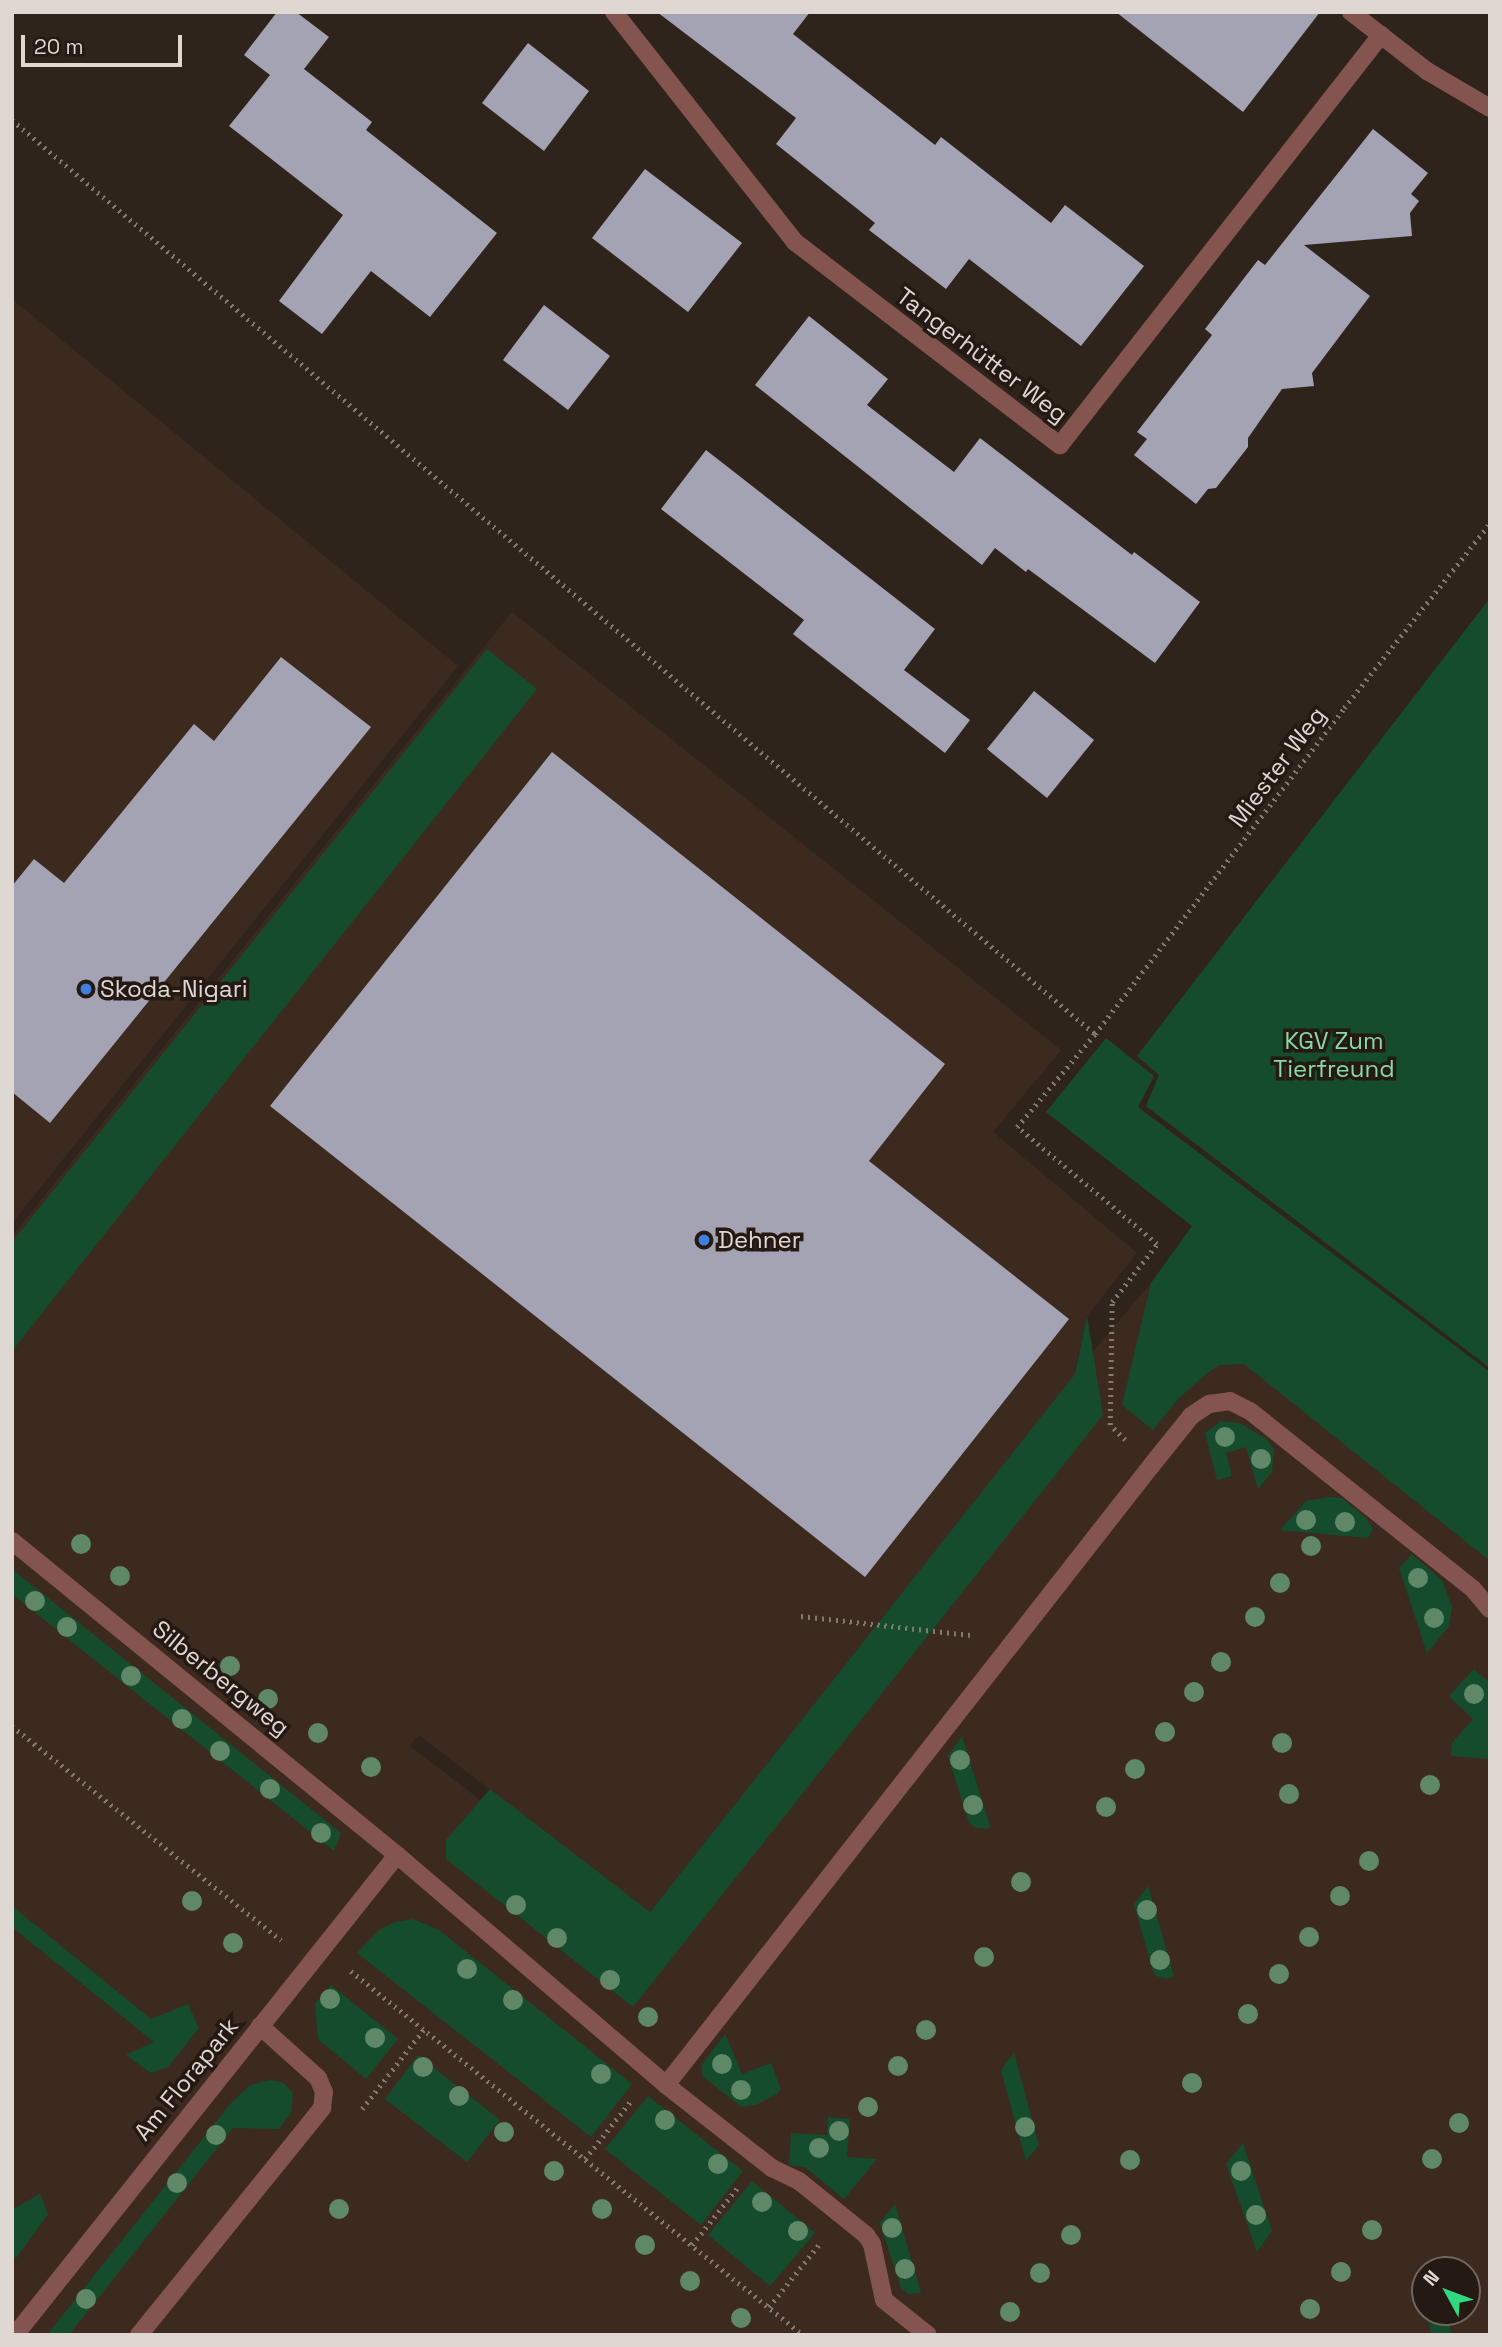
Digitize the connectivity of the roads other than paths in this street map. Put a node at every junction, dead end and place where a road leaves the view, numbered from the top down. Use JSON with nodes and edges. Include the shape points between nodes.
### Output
{"nodes":[{"id":1,"x":614,"y":12,"type":"edge"},
{"id":2,"x":1351,"y":12,"type":"edge"},
{"id":3,"x":1381,"y":36,"type":"junction"},
{"id":4,"x":1490,"y":107,"type":"edge"},
{"id":5,"x":12,"y":1541,"type":"edge"},
{"id":6,"x":1490,"y":1609,"type":"edge"},
{"id":7,"x":397,"y":1854,"type":"junction"},
{"id":8,"x":260,"y":2026,"type":"junction"},
{"id":9,"x":666,"y":2085,"type":"junction"},
{"id":10,"x":15,"y":2335,"type":"edge"},
{"id":11,"x":139,"y":2335,"type":"edge"},
{"id":12,"x":928,"y":2335,"type":"edge"}],
"edges":[{"from":1,"to":3,"type":"street","name":"Tangerhütter Weg","via":[[795,242],[1060,445]]},
{"from":2,"to":3,"type":"street"},
{"from":3,"to":4,"type":"street","via":[[1446,83]]},
{"from":5,"to":7,"type":"street","name":"Silberbergweg"},
{"from":6,"to":9,"type":"street","via":[[1473,1589],[1250,1411],[1223,1401],[1209,1404],[1191,1416],[1151,1466]]},
{"from":7,"to":8,"type":"street","name":"Am Florapark"},
{"from":7,"to":9,"type":"street","name":"Silberbergweg"},
{"from":8,"to":10,"type":"street","name":"Am Florapark"},
{"from":8,"to":11,"type":"street","via":[[318,2078],[324,2092],[322,2108]]},
{"from":9,"to":12,"type":"street","name":"Silberbergweg","via":[[761,2160],[799,2180],[871,2241],[884,2300]]}]}
